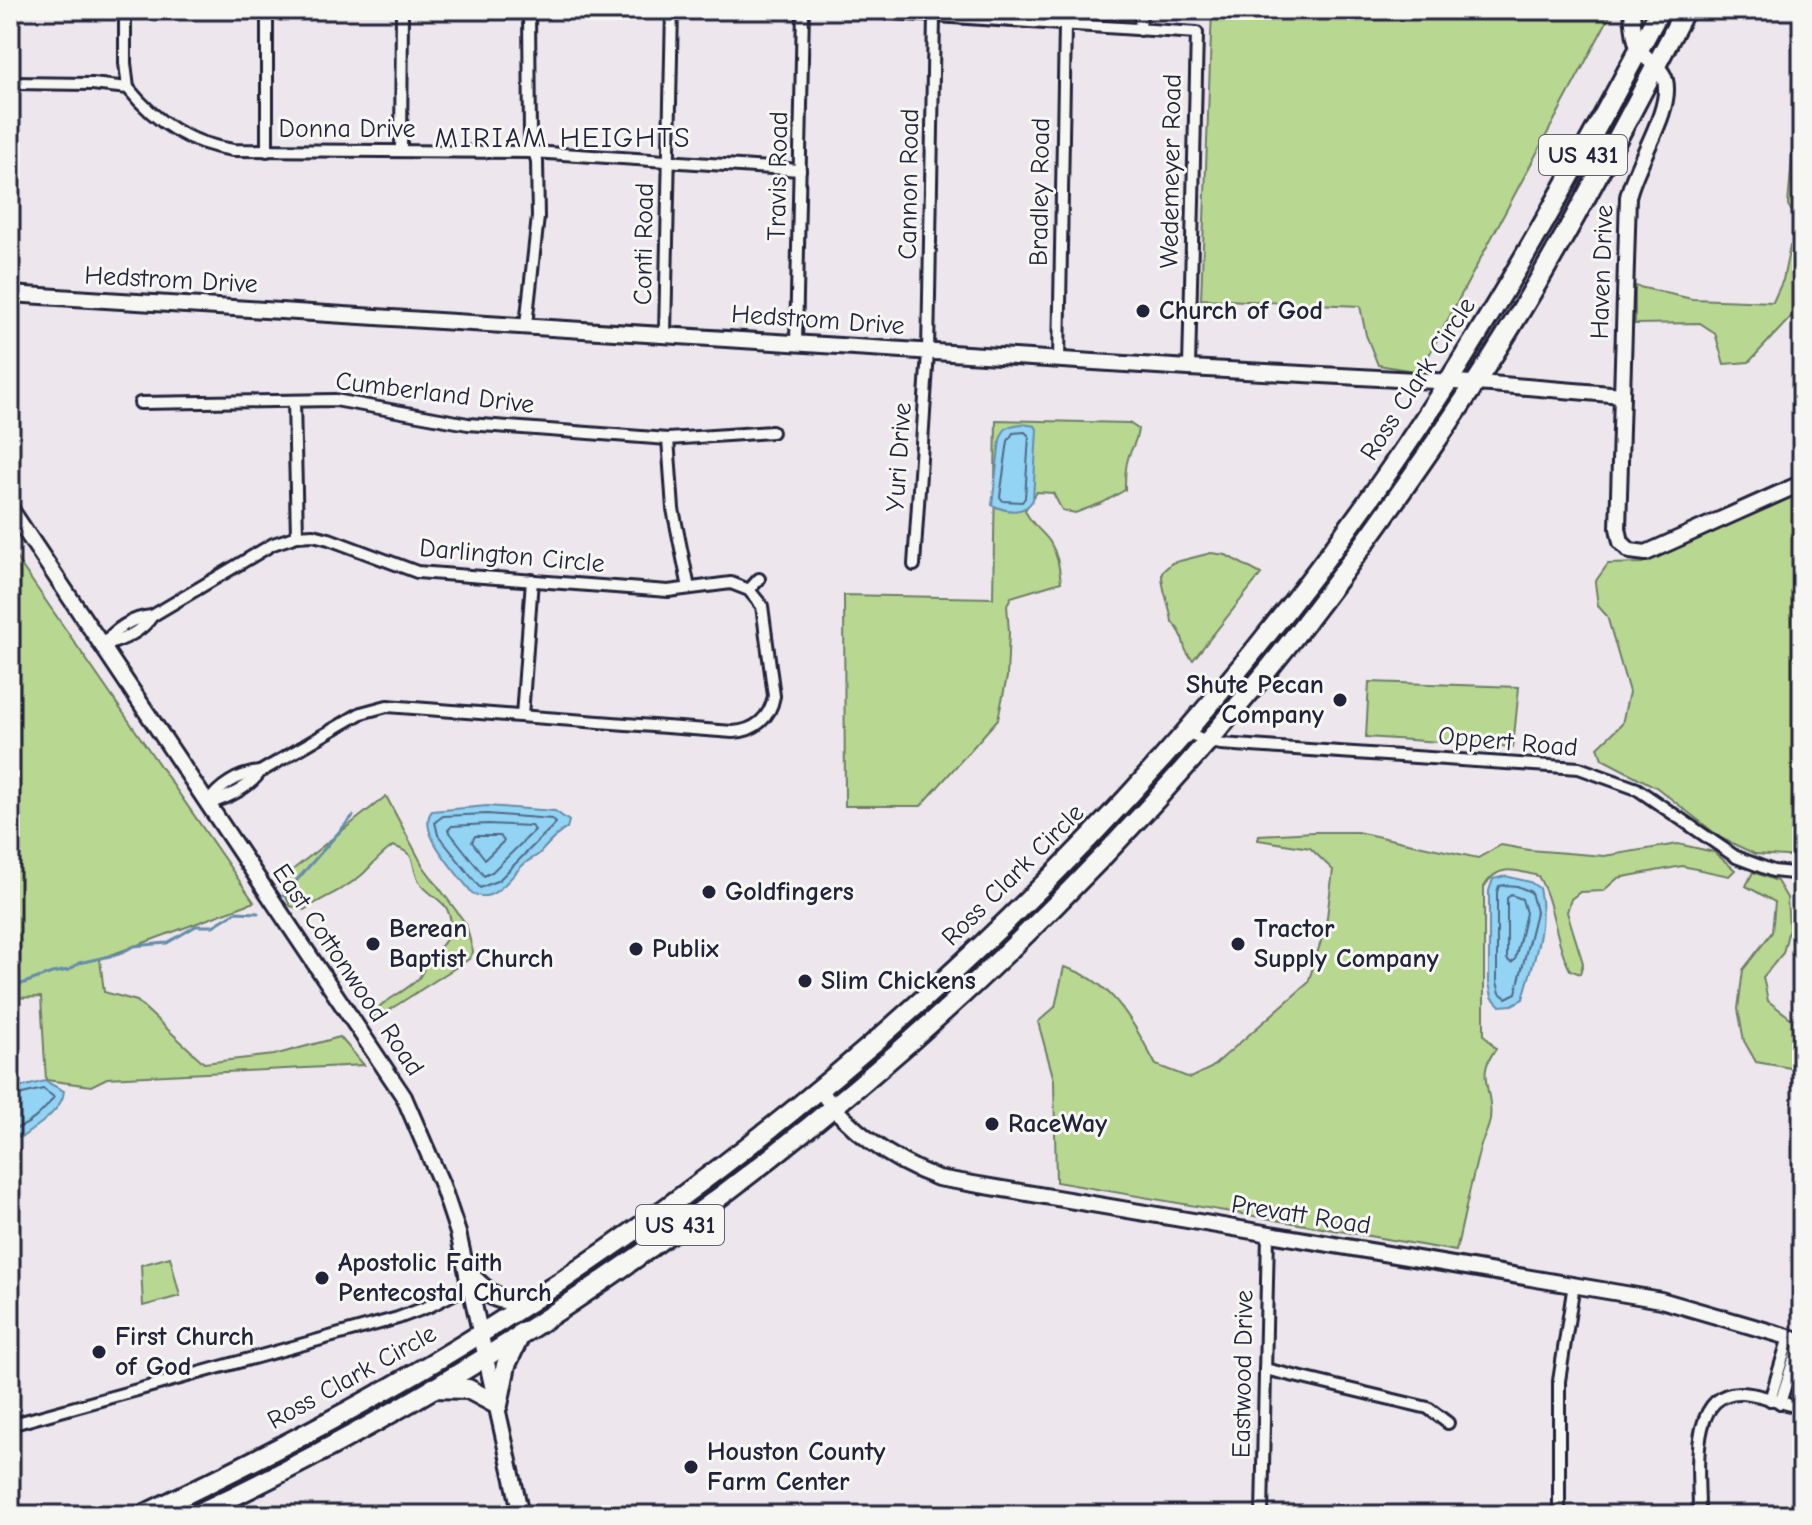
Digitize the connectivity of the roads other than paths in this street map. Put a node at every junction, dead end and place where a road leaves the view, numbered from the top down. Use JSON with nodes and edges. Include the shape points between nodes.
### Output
{"nodes":[{"id":1,"x":125,"y":10,"type":"edge"},
{"id":2,"x":267,"y":10,"type":"edge"},
{"id":3,"x":402,"y":10,"type":"edge"},
{"id":4,"x":529,"y":10,"type":"edge"},
{"id":5,"x":672,"y":10,"type":"edge"},
{"id":6,"x":803,"y":10,"type":"edge"},
{"id":7,"x":846,"y":10,"type":"edge"},
{"id":8,"x":1141,"y":10,"type":"edge"},
{"id":9,"x":1632,"y":10,"type":"edge"},
{"id":10,"x":1660,"y":10,"type":"edge"},
{"id":11,"x":1685,"y":10,"type":"edge"},
{"id":12,"x":934,"y":17,"type":"junction"},
{"id":13,"x":1065,"y":26,"type":"junction"},
{"id":14,"x":1140,"y":30,"type":"junction"},
{"id":15,"x":1639,"y":50,"type":"junction"},
{"id":16,"x":1657,"y":64,"type":"junction"},
{"id":17,"x":10,"y":83,"type":"edge"},
{"id":18,"x":128,"y":88,"type":"junction"},
{"id":19,"x":267,"y":151,"type":"junction"},
{"id":20,"x":401,"y":151,"type":"junction"},
{"id":21,"x":533,"y":152,"type":"junction"},
{"id":22,"x":668,"y":161,"type":"junction"},
{"id":23,"x":800,"y":170,"type":"junction"},
{"id":24,"x":10,"y":294,"type":"edge"},
{"id":25,"x":526,"y":325,"type":"junction"},
{"id":26,"x":665,"y":334,"type":"junction"},
{"id":27,"x":796,"y":343,"type":"junction"},
{"id":28,"x":928,"y":352,"type":"junction"},
{"id":29,"x":1059,"y":360,"type":"junction"},
{"id":30,"x":1189,"y":368,"type":"junction"},
{"id":31,"x":1449,"y":383,"type":"junction"},
{"id":32,"x":1475,"y":383,"type":"junction"},
{"id":33,"x":1622,"y":395,"type":"junction"},
{"id":34,"x":294,"y":401,"type":"junction"},
{"id":35,"x":140,"y":403,"type":"dead end"},
{"id":36,"x":772,"y":432,"type":"dead end"},
{"id":37,"x":668,"y":439,"type":"junction"},
{"id":38,"x":1802,"y":483,"type":"edge"},
{"id":39,"x":10,"y":508,"type":"edge"},
{"id":40,"x":16,"y":525,"type":"edge"},
{"id":41,"x":297,"y":536,"type":"junction"},
{"id":42,"x":914,"y":565,"type":"dead end"},
{"id":43,"x":759,"y":579,"type":"dead end"},
{"id":44,"x":532,"y":580,"type":"junction"},
{"id":45,"x":689,"y":588,"type":"junction"},
{"id":46,"x":749,"y":590,"type":"junction"},
{"id":47,"x":102,"y":646,"type":"junction"},
{"id":48,"x":522,"y":716,"type":"junction"},
{"id":49,"x":1186,"y":732,"type":"junction"},
{"id":50,"x":1207,"y":741,"type":"junction"},
{"id":51,"x":207,"y":804,"type":"junction"},
{"id":52,"x":1802,"y":874,"type":"edge"},
{"id":53,"x":1028,"y":900,"type":"junction"},
{"id":54,"x":1045,"y":914,"type":"junction"},
{"id":55,"x":819,"y":1089,"type":"junction"},
{"id":56,"x":832,"y":1107,"type":"junction"},
{"id":57,"x":725,"y":1164,"type":"junction"},
{"id":58,"x":728,"y":1190,"type":"junction"},
{"id":59,"x":1268,"y":1234,"type":"junction"},
{"id":60,"x":470,"y":1280,"type":"junction"},
{"id":61,"x":1574,"y":1284,"type":"junction"},
{"id":62,"x":533,"y":1299,"type":"junction"},
{"id":63,"x":481,"y":1333,"type":"junction"},
{"id":64,"x":521,"y":1333,"type":"junction"},
{"id":65,"x":1797,"y":1339,"type":"edge"},
{"id":66,"x":486,"y":1356,"type":"junction"},
{"id":67,"x":1265,"y":1369,"type":"junction"},
{"id":68,"x":432,"y":1388,"type":"junction"},
{"id":69,"x":1775,"y":1401,"type":"junction"},
{"id":70,"x":498,"y":1405,"type":"junction"},
{"id":71,"x":1802,"y":1409,"type":"edge"},
{"id":72,"x":1448,"y":1423,"type":"dead end"},
{"id":73,"x":10,"y":1425,"type":"edge"},
{"id":74,"x":204,"y":1486,"type":"junction"},
{"id":75,"x":213,"y":1506,"type":"junction"},
{"id":76,"x":143,"y":1515,"type":"edge"},
{"id":77,"x":195,"y":1515,"type":"edge"},
{"id":78,"x":521,"y":1515,"type":"edge"},
{"id":79,"x":1262,"y":1515,"type":"edge"},
{"id":80,"x":1559,"y":1515,"type":"edge"},
{"id":81,"x":1699,"y":1515,"type":"edge"}],
"edges":[{"from":1,"to":18,"type":"street"},
{"from":2,"to":19,"type":"street"},
{"from":3,"to":20,"type":"street"},
{"from":4,"to":21,"type":"street"},
{"from":5,"to":22,"type":"street","name":"Conti Road"},
{"from":6,"to":23,"type":"street","name":"Travis Road"},
{"from":7,"to":12,"type":"street"},
{"from":8,"to":14,"type":"street"},
{"from":9,"to":15,"type":"street"},
{"from":10,"to":15,"type":"highway","name":"Ross Clark Circle","number":"US 431"},
{"from":11,"to":16,"type":"highway","name":"Ross Clark Circle","number":"US 431"},
{"from":12,"to":13,"type":"street"},
{"from":12,"to":28,"type":"street","name":"Cannon Road"},
{"from":13,"to":14,"type":"street"},
{"from":13,"to":29,"type":"street","name":"Bradley Road"},
{"from":14,"to":30,"type":"street","name":"Wedemeyer Road","via":[[1197,33]]},
{"from":15,"to":16,"type":"street"},
{"from":15,"to":31,"type":"highway","name":"Ross Clark Circle","number":"US 431","via":[[1547,220]]},
{"from":16,"to":32,"type":"highway","name":"Ross Clark Circle","number":"US 431","via":[[1577,213]]},
{"from":16,"to":33,"type":"street","name":"Haven Drive","via":[[1666,83],[1665,103],[1628,197]]},
{"from":17,"to":18,"type":"street"},
{"from":18,"to":19,"type":"street","name":"Donna Drive","via":[[156,118],[192,140]]},
{"from":19,"to":20,"type":"street","name":"Donna Drive"},
{"from":20,"to":21,"type":"street","name":"Donna Drive"},
{"from":21,"to":22,"type":"street","name":"Donna Drive"},
{"from":21,"to":25,"type":"street","via":[[538,217]]},
{"from":22,"to":23,"type":"street","name":"Donna Drive"},
{"from":22,"to":26,"type":"street","name":"Conti Road"},
{"from":23,"to":27,"type":"street","name":"Travis Road"},
{"from":24,"to":25,"type":"street","name":"Hedstrom Drive"},
{"from":25,"to":26,"type":"street","name":"Hedstrom Drive"},
{"from":26,"to":27,"type":"street","name":"Hedstrom Drive"},
{"from":27,"to":28,"type":"street","name":"Hedstrom Drive"},
{"from":28,"to":29,"type":"street","name":"Hedstrom Drive"},
{"from":28,"to":42,"type":"street","name":"Yuri Drive"},
{"from":29,"to":30,"type":"street","name":"Hedstrom Drive"},
{"from":30,"to":31,"type":"street","name":"Hedstrom Drive"},
{"from":31,"to":32,"type":"street","name":"Hedstrom Drive"},
{"from":31,"to":49,"type":"highway","name":"Ross Clark Circle","number":"US 431","via":[[1305,586]]},
{"from":32,"to":33,"type":"street","name":"Hedstrom Drive"},
{"from":32,"to":50,"type":"highway","name":"Ross Clark Circle","number":"US 431","via":[[1369,538]]},
{"from":33,"to":38,"type":"street","name":"Haven Drive","via":[[1618,528],[1630,551],[1646,553]]},
{"from":34,"to":35,"type":"street","name":"Cumberland Drive"},
{"from":34,"to":37,"type":"street","name":"Cumberland Drive","via":[[335,400],[456,422]]},
{"from":34,"to":41,"type":"street"},
{"from":36,"to":37,"type":"street","name":"Cumberland Drive"},
{"from":37,"to":45,"type":"street","via":[[673,509]]},
{"from":39,"to":40,"type":"street","name":"East Cottonwood Road"},
{"from":40,"to":47,"type":"street","name":"East Cottonwood Road"},
{"from":41,"to":44,"type":"street","name":"Darlington Circle","via":[[329,539],[417,572]]},
{"from":41,"to":47,"type":"street","via":[[273,544],[152,616],[146,626],[119,642]]},
{"from":43,"to":46,"type":"street"},
{"from":44,"to":45,"type":"street","name":"Darlington Circle","via":[[668,591]]},
{"from":44,"to":48,"type":"street"},
{"from":45,"to":46,"type":"street","name":"Darlington Circle","via":[[731,583]]},
{"from":46,"to":48,"type":"street","via":[[764,612],[774,689],[767,723],[733,732]]},
{"from":47,"to":51,"type":"street","name":"East Cottonwood Road"},
{"from":48,"to":51,"type":"street","via":[[377,708],[260,772],[223,800]]},
{"from":49,"to":50,"type":"street","name":"Oppert Road"},
{"from":49,"to":53,"type":"highway","name":"Ross Clark Circle","number":"US 431"},
{"from":50,"to":52,"type":"street","name":"Oppert Road","via":[[1579,768],[1637,789],[1736,857],[1773,871]]},
{"from":50,"to":54,"type":"highway","name":"Ross Clark Circle","number":"US 431"},
{"from":51,"to":60,"type":"street","name":"East Cottonwood Road","via":[[404,1097],[442,1185]]},
{"from":53,"to":54,"type":"highway"},
{"from":53,"to":55,"type":"highway","name":"Ross Clark Circle","number":"US 431"},
{"from":54,"to":56,"type":"highway","name":"Ross Clark Circle","number":"US 431","via":[[919,1034]]},
{"from":55,"to":56,"type":"street","name":"Prevatt Road"},
{"from":55,"to":57,"type":"highway","name":"Ross Clark Circle","number":"US 431"},
{"from":56,"to":58,"type":"highway","name":"Ross Clark Circle","number":"US 431"},
{"from":56,"to":59,"type":"street","name":"Prevatt Road","via":[[881,1150],[938,1178]]},
{"from":57,"to":58,"type":"highway","via":[[720,1178]]},
{"from":57,"to":62,"type":"highway","name":"Ross Clark Circle","number":"US 431"},
{"from":58,"to":64,"type":"highway","name":"Ross Clark Circle","number":"US 431"},
{"from":59,"to":61,"type":"street","name":"Prevatt Road"},
{"from":59,"to":67,"type":"street","name":"Eastwood Drive"},
{"from":60,"to":62,"type":"highway","via":[[498,1299]]},
{"from":60,"to":63,"type":"street","name":"East Cottonwood Road"},
{"from":60,"to":73,"type":"street","via":[[430,1306],[398,1318]]},
{"from":61,"to":65,"type":"street","name":"Prevatt Road","via":[[1661,1300]]},
{"from":61,"to":80,"type":"street","via":[[1560,1361]]},
{"from":62,"to":63,"type":"highway","name":"Ross Clark Circle","number":"US 431"},
{"from":63,"to":66,"type":"street","name":"East Cottonwood Road"},
{"from":63,"to":74,"type":"highway","name":"Ross Clark Circle","number":"US 431"},
{"from":64,"to":66,"type":"highway","name":"Ross Clark Circle","number":"US 431"},
{"from":64,"to":70,"type":"highway","via":[[506,1365]]},
{"from":65,"to":69,"type":"street"},
{"from":66,"to":68,"type":"highway","name":"Ross Clark Circle","number":"US 431"},
{"from":66,"to":70,"type":"street","name":"East Cottonwood Road"},
{"from":67,"to":72,"type":"street","via":[[1428,1408]]},
{"from":67,"to":79,"type":"street","name":"Eastwood Drive"},
{"from":68,"to":70,"type":"highway","via":[[468,1389]]},
{"from":68,"to":75,"type":"highway","name":"Ross Clark Circle","number":"US 431"},
{"from":69,"to":71,"type":"street"},
{"from":69,"to":81,"type":"street","via":[[1736,1393],[1708,1410],[1701,1427]]},
{"from":70,"to":78,"type":"street","name":"East Cottonwood Road"},
{"from":74,"to":75,"type":"highway"},
{"from":74,"to":76,"type":"highway","name":"Ross Clark Circle","number":"US 431"},
{"from":75,"to":77,"type":"highway","name":"Ross Clark Circle","number":"US 431"}]}
